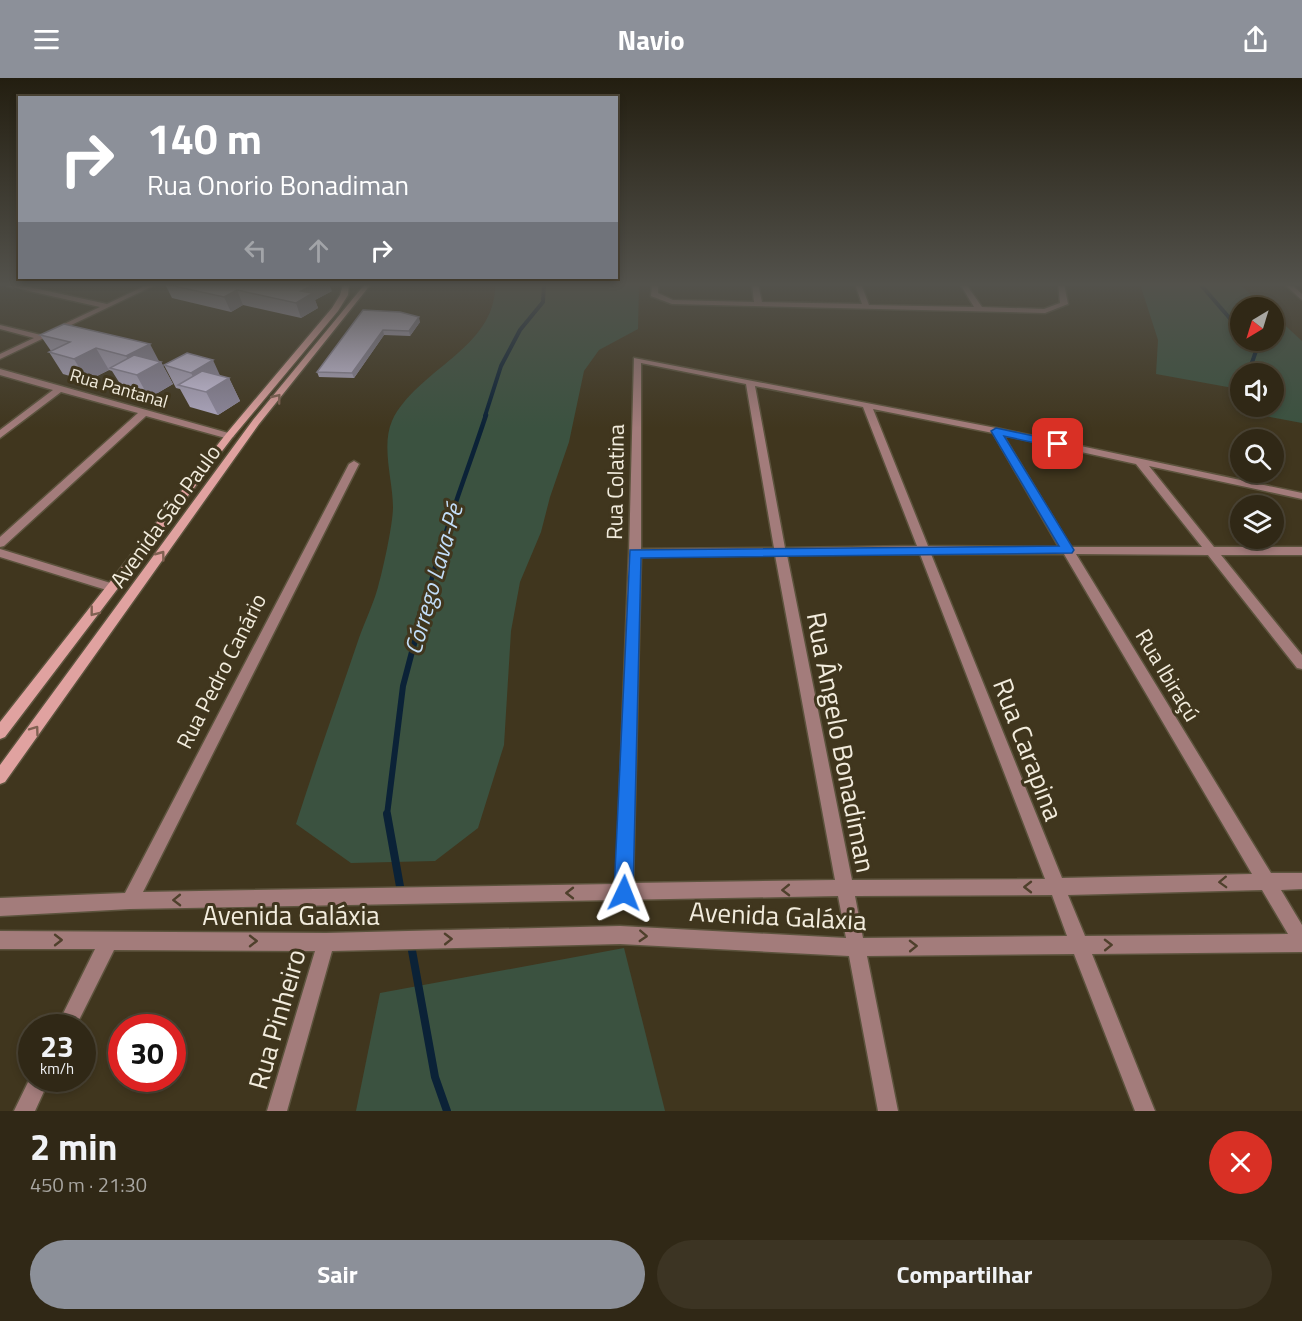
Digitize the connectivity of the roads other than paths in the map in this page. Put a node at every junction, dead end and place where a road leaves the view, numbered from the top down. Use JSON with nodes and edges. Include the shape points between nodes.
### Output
{"nodes":[{"id":1,"x":21,"y":332,"type":"edge"},
{"id":2,"x":51,"y":332,"type":"edge"},
{"id":3,"x":316,"y":332,"type":"edge"},
{"id":4,"x":329,"y":332,"type":"edge"},
{"id":5,"x":41,"y":337,"type":"junction"},
{"id":6,"x":0,"y":357,"type":"edge"},
{"id":7,"x":0,"y":372,"type":"edge"},
{"id":8,"x":750,"y":383,"type":"junction"},
{"id":9,"x":61,"y":388,"type":"junction"},
{"id":10,"x":867,"y":405,"type":"junction"},
{"id":11,"x":144,"y":413,"type":"junction"},
{"id":12,"x":996,"y":431,"type":"junction"},
{"id":13,"x":0,"y":435,"type":"edge"},
{"id":14,"x":229,"y":436,"type":"junction"},
{"id":15,"x":1140,"y":462,"type":"junction"},
{"id":16,"x":354,"y":464,"type":"dead end"},
{"id":17,"x":1302,"y":496,"type":"edge"},
{"id":18,"x":0,"y":543,"type":"edge"},
{"id":19,"x":924,"y":550,"type":"junction"},
{"id":20,"x":1068,"y":550,"type":"junction"},
{"id":21,"x":780,"y":551,"type":"junction"},
{"id":22,"x":1210,"y":551,"type":"junction"},
{"id":23,"x":1302,"y":551,"type":"edge"},
{"id":24,"x":0,"y":553,"type":"edge"},
{"id":25,"x":635,"y":553,"type":"junction"},
{"id":26,"x":113,"y":588,"type":"junction"},
{"id":27,"x":1302,"y":664,"type":"edge"},
{"id":28,"x":0,"y":733,"type":"edge"},
{"id":29,"x":0,"y":777,"type":"edge"},
{"id":30,"x":1267,"y":881,"type":"junction"},
{"id":31,"x":1302,"y":881,"type":"edge"},
{"id":32,"x":1056,"y":887,"type":"junction"},
{"id":33,"x":844,"y":888,"type":"junction"},
{"id":34,"x":624,"y":893,"type":"junction"},
{"id":35,"x":130,"y":901,"type":"junction"},
{"id":36,"x":0,"y":907,"type":"edge"},
{"id":37,"x":0,"y":940,"type":"edge"},
{"id":38,"x":109,"y":941,"type":"junction"},
{"id":39,"x":326,"y":942,"type":"junction"},
{"id":40,"x":1302,"y":942,"type":"edge"},
{"id":41,"x":1078,"y":945,"type":"junction"},
{"id":42,"x":855,"y":947,"type":"junction"},
{"id":43,"x":72,"y":1014,"type":"edge"},
{"id":44,"x":33,"y":1092,"type":"edge"},
{"id":45,"x":24,"y":1111,"type":"edge"},
{"id":46,"x":277,"y":1111,"type":"edge"},
{"id":47,"x":888,"y":1111,"type":"edge"},
{"id":48,"x":1145,"y":1111,"type":"edge"}],
"edges":[{"from":1,"to":5,"type":"street"},
{"from":2,"to":5,"type":"street"},
{"from":3,"to":14,"type":"street","name":"Avenida São Paulo"},
{"from":29,"to":4,"type":"street","name":"Avenida São Paulo","one_way":true,"via":[[256,422]]},
{"from":5,"to":6,"type":"street"},
{"from":7,"to":9,"type":"street","name":"Rua Pantanal"},
{"from":8,"to":10,"type":"street"},
{"from":8,"to":21,"type":"street","name":"Rua Ângelo Bonadiman"},
{"from":8,"to":25,"type":"street","name":"Rua Colatina","via":[[637,360]]},
{"from":9,"to":11,"type":"street","name":"Rua Pantanal"},
{"from":9,"to":13,"type":"street"},
{"from":10,"to":12,"type":"street"},
{"from":10,"to":19,"type":"street","name":"Rua Carapina"},
{"from":11,"to":14,"type":"street","name":"Rua Pantanal"},
{"from":11,"to":18,"type":"street"},
{"from":12,"to":15,"type":"street"},
{"from":12,"to":20,"type":"street","name":"Rua Ibiraçú"},
{"from":14,"to":26,"type":"street","name":"Avenida São Paulo"},
{"from":15,"to":17,"type":"street"},
{"from":15,"to":22,"type":"street"},
{"from":16,"to":35,"type":"street","name":"Rua Pedro Canário"},
{"from":19,"to":20,"type":"street"},
{"from":19,"to":21,"type":"street"},
{"from":19,"to":32,"type":"street","name":"Rua Carapina"},
{"from":20,"to":22,"type":"street"},
{"from":20,"to":30,"type":"street","name":"Rua Ibiraçú"},
{"from":21,"to":25,"type":"street"},
{"from":21,"to":33,"type":"street","name":"Rua Ângelo Bonadiman"},
{"from":22,"to":23,"type":"street"},
{"from":22,"to":27,"type":"street"},
{"from":24,"to":26,"type":"street"},
{"from":25,"to":34,"type":"street","name":"Rua Colatina"},
{"from":26,"to":28,"type":"street","name":"Avenida São Paulo","one_way":true},
{"from":30,"to":31,"type":"street","name":"Avenida Galáxia"},
{"from":30,"to":32,"type":"street","name":"Avenida Galáxia","one_way":true},
{"from":30,"to":40,"type":"street","name":"Rua Ibiraçú"},
{"from":32,"to":33,"type":"street","name":"Avenida Galáxia","one_way":true},
{"from":32,"to":41,"type":"street","name":"Rua Carapina"},
{"from":33,"to":34,"type":"street","name":"Avenida Galáxia","one_way":true},
{"from":33,"to":42,"type":"street","name":"Rua Ângelo Bonadiman"},
{"from":34,"to":35,"type":"street","name":"Avenida Galáxia","one_way":true},
{"from":35,"to":36,"type":"street","name":"Avenida Galáxia"},
{"from":37,"to":38,"type":"street","name":"Avenida Galáxia","one_way":true},
{"from":38,"to":39,"type":"street","name":"Avenida Galáxia","one_way":true},
{"from":38,"to":43,"type":"street"},
{"from":39,"to":42,"type":"street","name":"Avenida Galáxia","one_way":true,"via":[[620,934]]},
{"from":39,"to":46,"type":"street","name":"Rua Pinheiro"},
{"from":41,"to":40,"type":"street","name":"Avenida Galáxia","one_way":true},
{"from":42,"to":41,"type":"street","name":"Avenida Galáxia","one_way":true},
{"from":41,"to":48,"type":"street","name":"Rua Carapina"},
{"from":42,"to":47,"type":"street","name":"Rua Ângelo Bonadiman"},
{"from":44,"to":45,"type":"street"}]}
